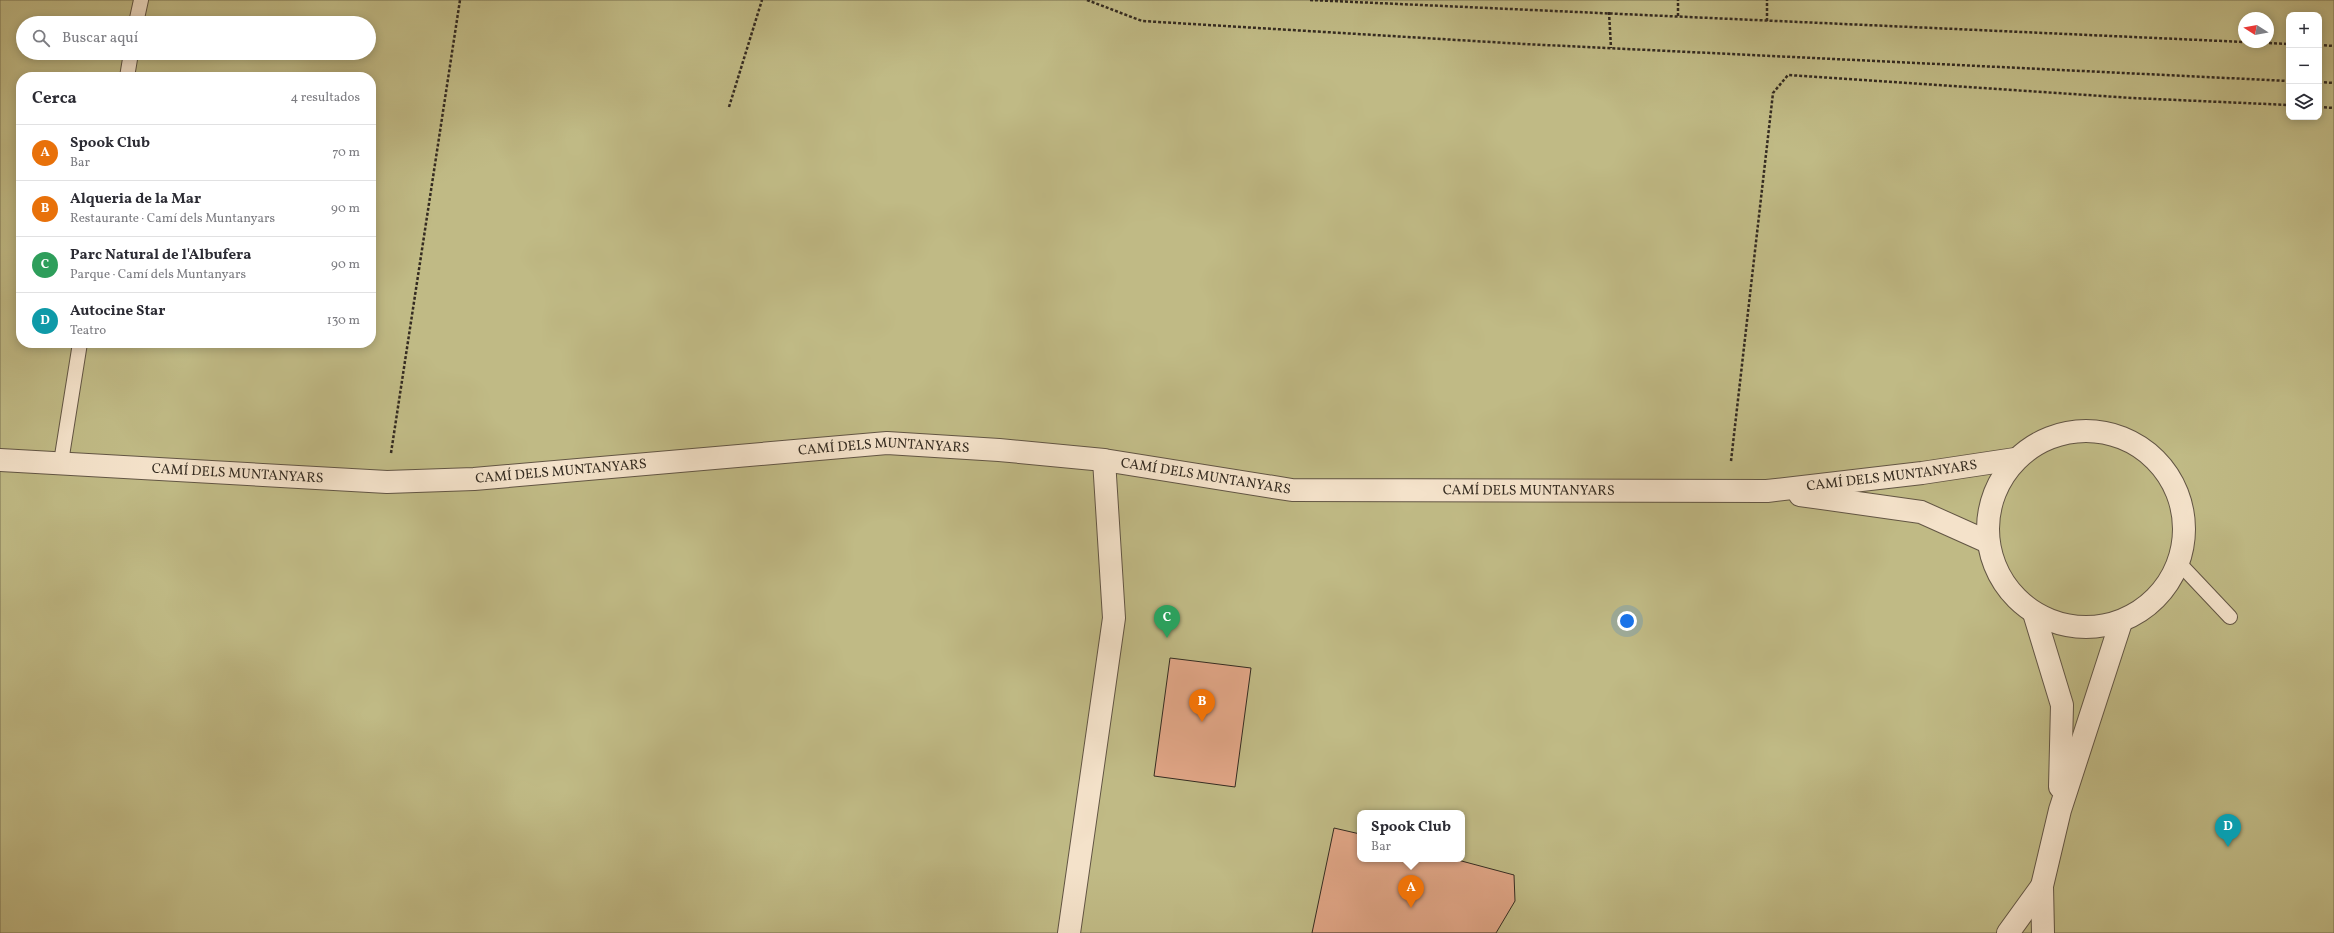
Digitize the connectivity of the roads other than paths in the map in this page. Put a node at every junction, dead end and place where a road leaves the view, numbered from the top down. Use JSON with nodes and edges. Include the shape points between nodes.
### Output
{"nodes":[{"id":1,"x":141,"y":0,"type":"edge"},
{"id":2,"x":138,"y":16,"type":"edge"},
{"id":3,"x":130,"y":60,"type":"edge"},
{"id":4,"x":128,"y":72,"type":"edge"},
{"id":5,"x":79,"y":348,"type":"edge"},
{"id":6,"x":2016,"y":459,"type":"junction"},
{"id":7,"x":0,"y":460,"type":"edge"},
{"id":8,"x":1104,"y":460,"type":"junction"},
{"id":9,"x":61,"y":462,"type":"junction"},
{"id":10,"x":1767,"y":491,"type":"junction"},
{"id":11,"x":1988,"y":542,"type":"junction"},
{"id":12,"x":2179,"y":563,"type":"junction"},
{"id":13,"x":2034,"y":613,"type":"junction"},
{"id":14,"x":2230,"y":617,"type":"dead end"},
{"id":15,"x":2121,"y":622,"type":"junction"},
{"id":16,"x":2060,"y":810,"type":"junction"},
{"id":17,"x":2042,"y":886,"type":"junction"},
{"id":18,"x":1069,"y":933,"type":"edge"},
{"id":19,"x":2008,"y":933,"type":"edge"},
{"id":20,"x":2043,"y":933,"type":"edge"}],
"edges":[{"from":1,"to":2,"type":"lane"},
{"from":3,"to":4,"type":"lane"},
{"from":5,"to":9,"type":"lane"},
{"from":6,"to":10,"type":"street","name":"CAMÍ DELS MUNTANYARS"},
{"from":6,"to":11,"type":"street","via":[[1998,483],[1988,512]]},
{"from":6,"to":12,"type":"street","via":[[2039,442],[2066,432],[2095,430],[2124,437],[2149,452],[2168,474],[2182,503],[2184,536]]},
{"from":7,"to":9,"type":"street","name":"CAMÍ DELS MUNTANYARS"},
{"from":8,"to":9,"type":"street","name":"CAMÍ DELS MUNTANYARS","via":[[887,443],[474,479],[387,482]]},
{"from":8,"to":10,"type":"street","name":"CAMÍ DELS MUNTANYARS","via":[[1292,490]]},
{"from":8,"to":18,"type":"street","via":[[1114,618]]},
{"from":10,"to":11,"type":"street","name":"CAMÍ DELS MUNTANYARS","via":[[1921,512]]},
{"from":11,"to":13,"type":"street","via":[[1996,570],[2011,594]]},
{"from":12,"to":14,"type":"lane"},
{"from":12,"to":15,"type":"street","via":[[2165,588],[2146,608]]},
{"from":13,"to":15,"type":"street","via":[[2062,625],[2092,628]]},
{"from":13,"to":16,"type":"street","via":[[2062,706]]},
{"from":15,"to":16,"type":"street"},
{"from":16,"to":17,"type":"street"},
{"from":17,"to":19,"type":"street"},
{"from":17,"to":20,"type":"street"}]}
